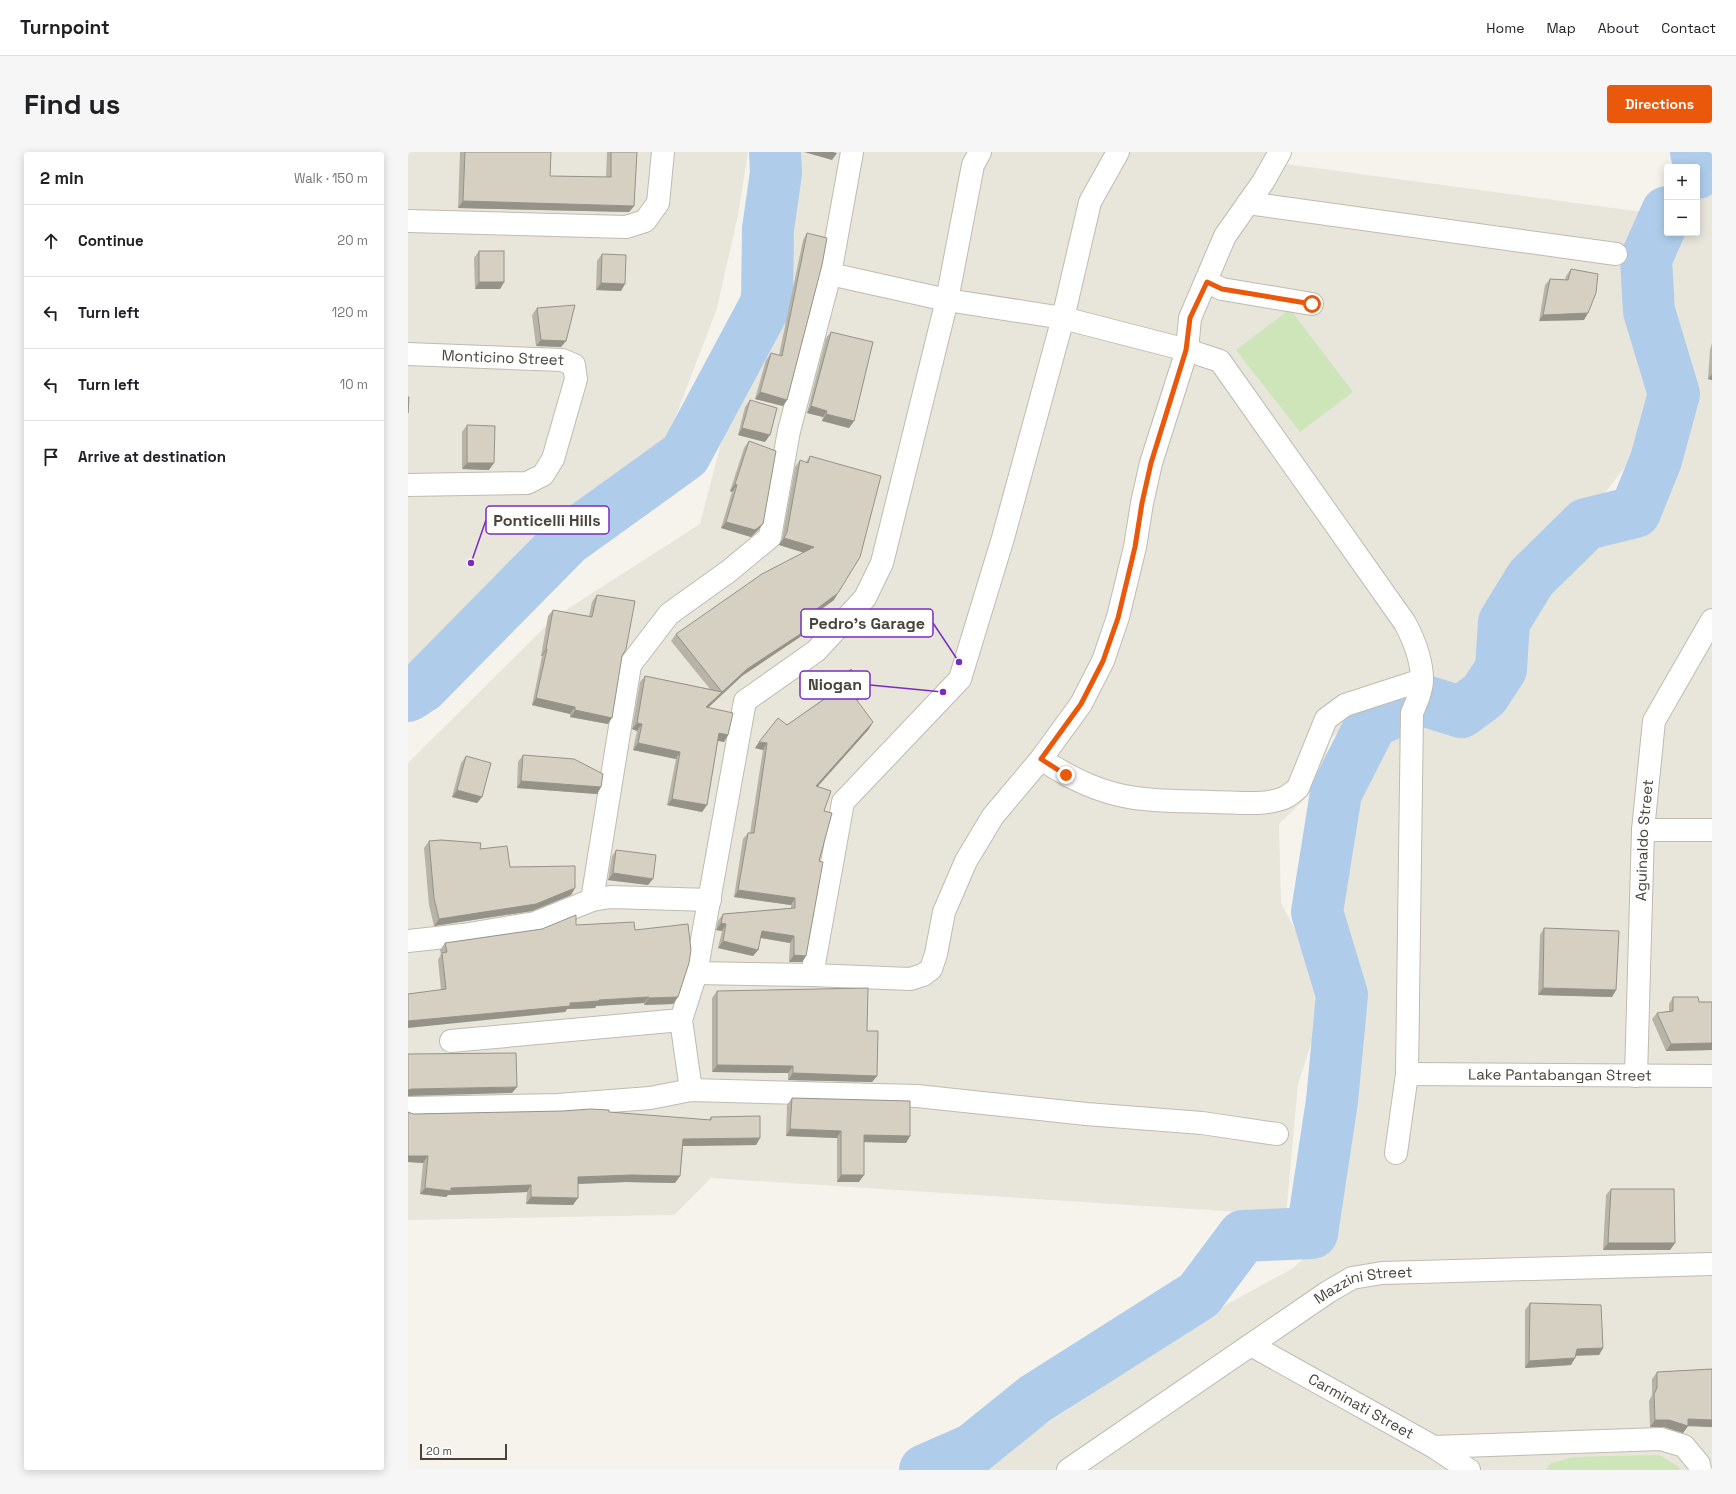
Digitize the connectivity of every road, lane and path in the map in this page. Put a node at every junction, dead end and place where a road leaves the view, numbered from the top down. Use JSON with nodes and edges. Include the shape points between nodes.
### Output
{"nodes":[{"id":1,"x":663,"y":152,"type":"edge"},
{"id":2,"x":852,"y":152,"type":"edge"},
{"id":3,"x":980,"y":152,"type":"edge"},
{"id":4,"x":1118,"y":152,"type":"edge"},
{"id":5,"x":1280,"y":152,"type":"edge"},
{"id":6,"x":1248,"y":203,"type":"junction"},
{"id":7,"x":408,"y":221,"type":"edge"},
{"id":8,"x":1616,"y":254,"type":"dead end"},
{"id":9,"x":830,"y":274,"type":"junction"},
{"id":10,"x":1207,"y":282,"type":"junction"},
{"id":11,"x":947,"y":300,"type":"junction"},
{"id":12,"x":1312,"y":304,"type":"dead end"},
{"id":13,"x":1063,"y":318,"type":"junction"},
{"id":14,"x":1186,"y":350,"type":"junction"},
{"id":15,"x":408,"y":354,"type":"edge"},
{"id":16,"x":413,"y":490,"type":"edge"},
{"id":17,"x":1711,"y":625,"type":"edge"},
{"id":18,"x":1421,"y":686,"type":"junction"},
{"id":19,"x":1041,"y":759,"type":"junction"},
{"id":20,"x":1643,"y":830,"type":"junction"},
{"id":21,"x":1712,"y":830,"type":"edge"},
{"id":22,"x":592,"y":900,"type":"junction"},
{"id":23,"x":710,"y":900,"type":"junction"},
{"id":24,"x":408,"y":941,"type":"edge"},
{"id":25,"x":696,"y":973,"type":"junction"},
{"id":26,"x":812,"y":975,"type":"junction"},
{"id":27,"x":681,"y":1020,"type":"junction"},
{"id":28,"x":451,"y":1041,"type":"dead end"},
{"id":29,"x":1407,"y":1074,"type":"junction"},
{"id":30,"x":1636,"y":1076,"type":"junction"},
{"id":31,"x":1712,"y":1076,"type":"edge"},
{"id":32,"x":691,"y":1090,"type":"junction"},
{"id":33,"x":408,"y":1108,"type":"edge"},
{"id":34,"x":1277,"y":1134,"type":"dead end"},
{"id":35,"x":1396,"y":1153,"type":"dead end"},
{"id":36,"x":1712,"y":1264,"type":"edge"},
{"id":37,"x":1251,"y":1344,"type":"junction"},
{"id":38,"x":1434,"y":1447,"type":"junction"},
{"id":39,"x":1068,"y":1470,"type":"edge"},
{"id":40,"x":1470,"y":1470,"type":"edge"},
{"id":41,"x":1700,"y":1470,"type":"edge"}],
"edges":[{"from":1,"to":7,"type":"street","via":[[658,203],[645,221],[626,227]]},
{"from":2,"to":9,"type":"street"},
{"from":3,"to":11,"type":"street","via":[[974,165]]},
{"from":4,"to":13,"type":"street","via":[[1090,202]]},
{"from":5,"to":6,"type":"street"},
{"from":6,"to":8,"type":"street"},
{"from":6,"to":10,"type":"street","via":[[1225,236]]},
{"from":9,"to":11,"type":"street"},
{"from":9,"to":22,"type":"street","via":[[789,431],[770,537],[729,571],[669,614],[630,665]]},
{"from":10,"to":12,"type":"street","via":[[1222,289]]},
{"from":10,"to":14,"type":"street","via":[[1190,318]]},
{"from":11,"to":13,"type":"street"},
{"from":11,"to":23,"type":"street","via":[[882,563],[865,598],[816,651],[745,701]]},
{"from":13,"to":14,"type":"street"},
{"from":13,"to":26,"type":"street","via":[[1003,538],[960,679],[843,802]]},
{"from":14,"to":18,"type":"street","via":[[1220,361],[1405,623],[1419,657]]},
{"from":14,"to":19,"type":"street","via":[[1151,463],[1118,618],[1103,661],[1081,704]]},
{"from":15,"to":16,"type":"street","name":"Monticino Street","via":[[562,360],[574,365],[576,379],[552,459],[543,475],[527,483]]},
{"from":17,"to":20,"type":"street","name":"Aguinaldo Street","via":[[1654,722]]},
{"from":18,"to":19,"type":"street","via":[[1345,705],[1326,719],[1298,788],[1280,800],[1250,803],[1144,800],[1090,786]]},
{"from":18,"to":29,"type":"street","via":[[1412,713]]},
{"from":19,"to":26,"type":"street","via":[[993,816],[966,861],[944,912],[931,969],[924,976],[910,979]]},
{"from":20,"to":21,"type":"street"},
{"from":20,"to":30,"type":"street","name":"Aguinaldo Street"},
{"from":22,"to":23,"type":"street","via":[[611,897]]},
{"from":22,"to":24,"type":"street","via":[[535,923]]},
{"from":23,"to":25,"type":"street"},
{"from":25,"to":26,"type":"street"},
{"from":25,"to":27,"type":"street"},
{"from":27,"to":28,"type":"street"},
{"from":27,"to":32,"type":"street"},
{"from":29,"to":30,"type":"street","name":"Lake Pantabangan Street"},
{"from":29,"to":35,"type":"street"},
{"from":30,"to":31,"type":"street","name":"Lake Pantabangan Street"},
{"from":32,"to":33,"type":"street","via":[[650,1098],[558,1105]]},
{"from":32,"to":34,"type":"street","via":[[917,1096],[1202,1123]]},
{"from":36,"to":37,"type":"street","name":"Mazzini Street","via":[[1382,1273],[1352,1278]]},
{"from":37,"to":38,"type":"street","name":"Carminati Street"},
{"from":37,"to":39,"type":"street","name":"Mazzini Street"},
{"from":38,"to":40,"type":"street","name":"Carminati Street"},
{"from":38,"to":41,"type":"street","via":[[1661,1439],[1684,1446],[1699,1464]]}]}
